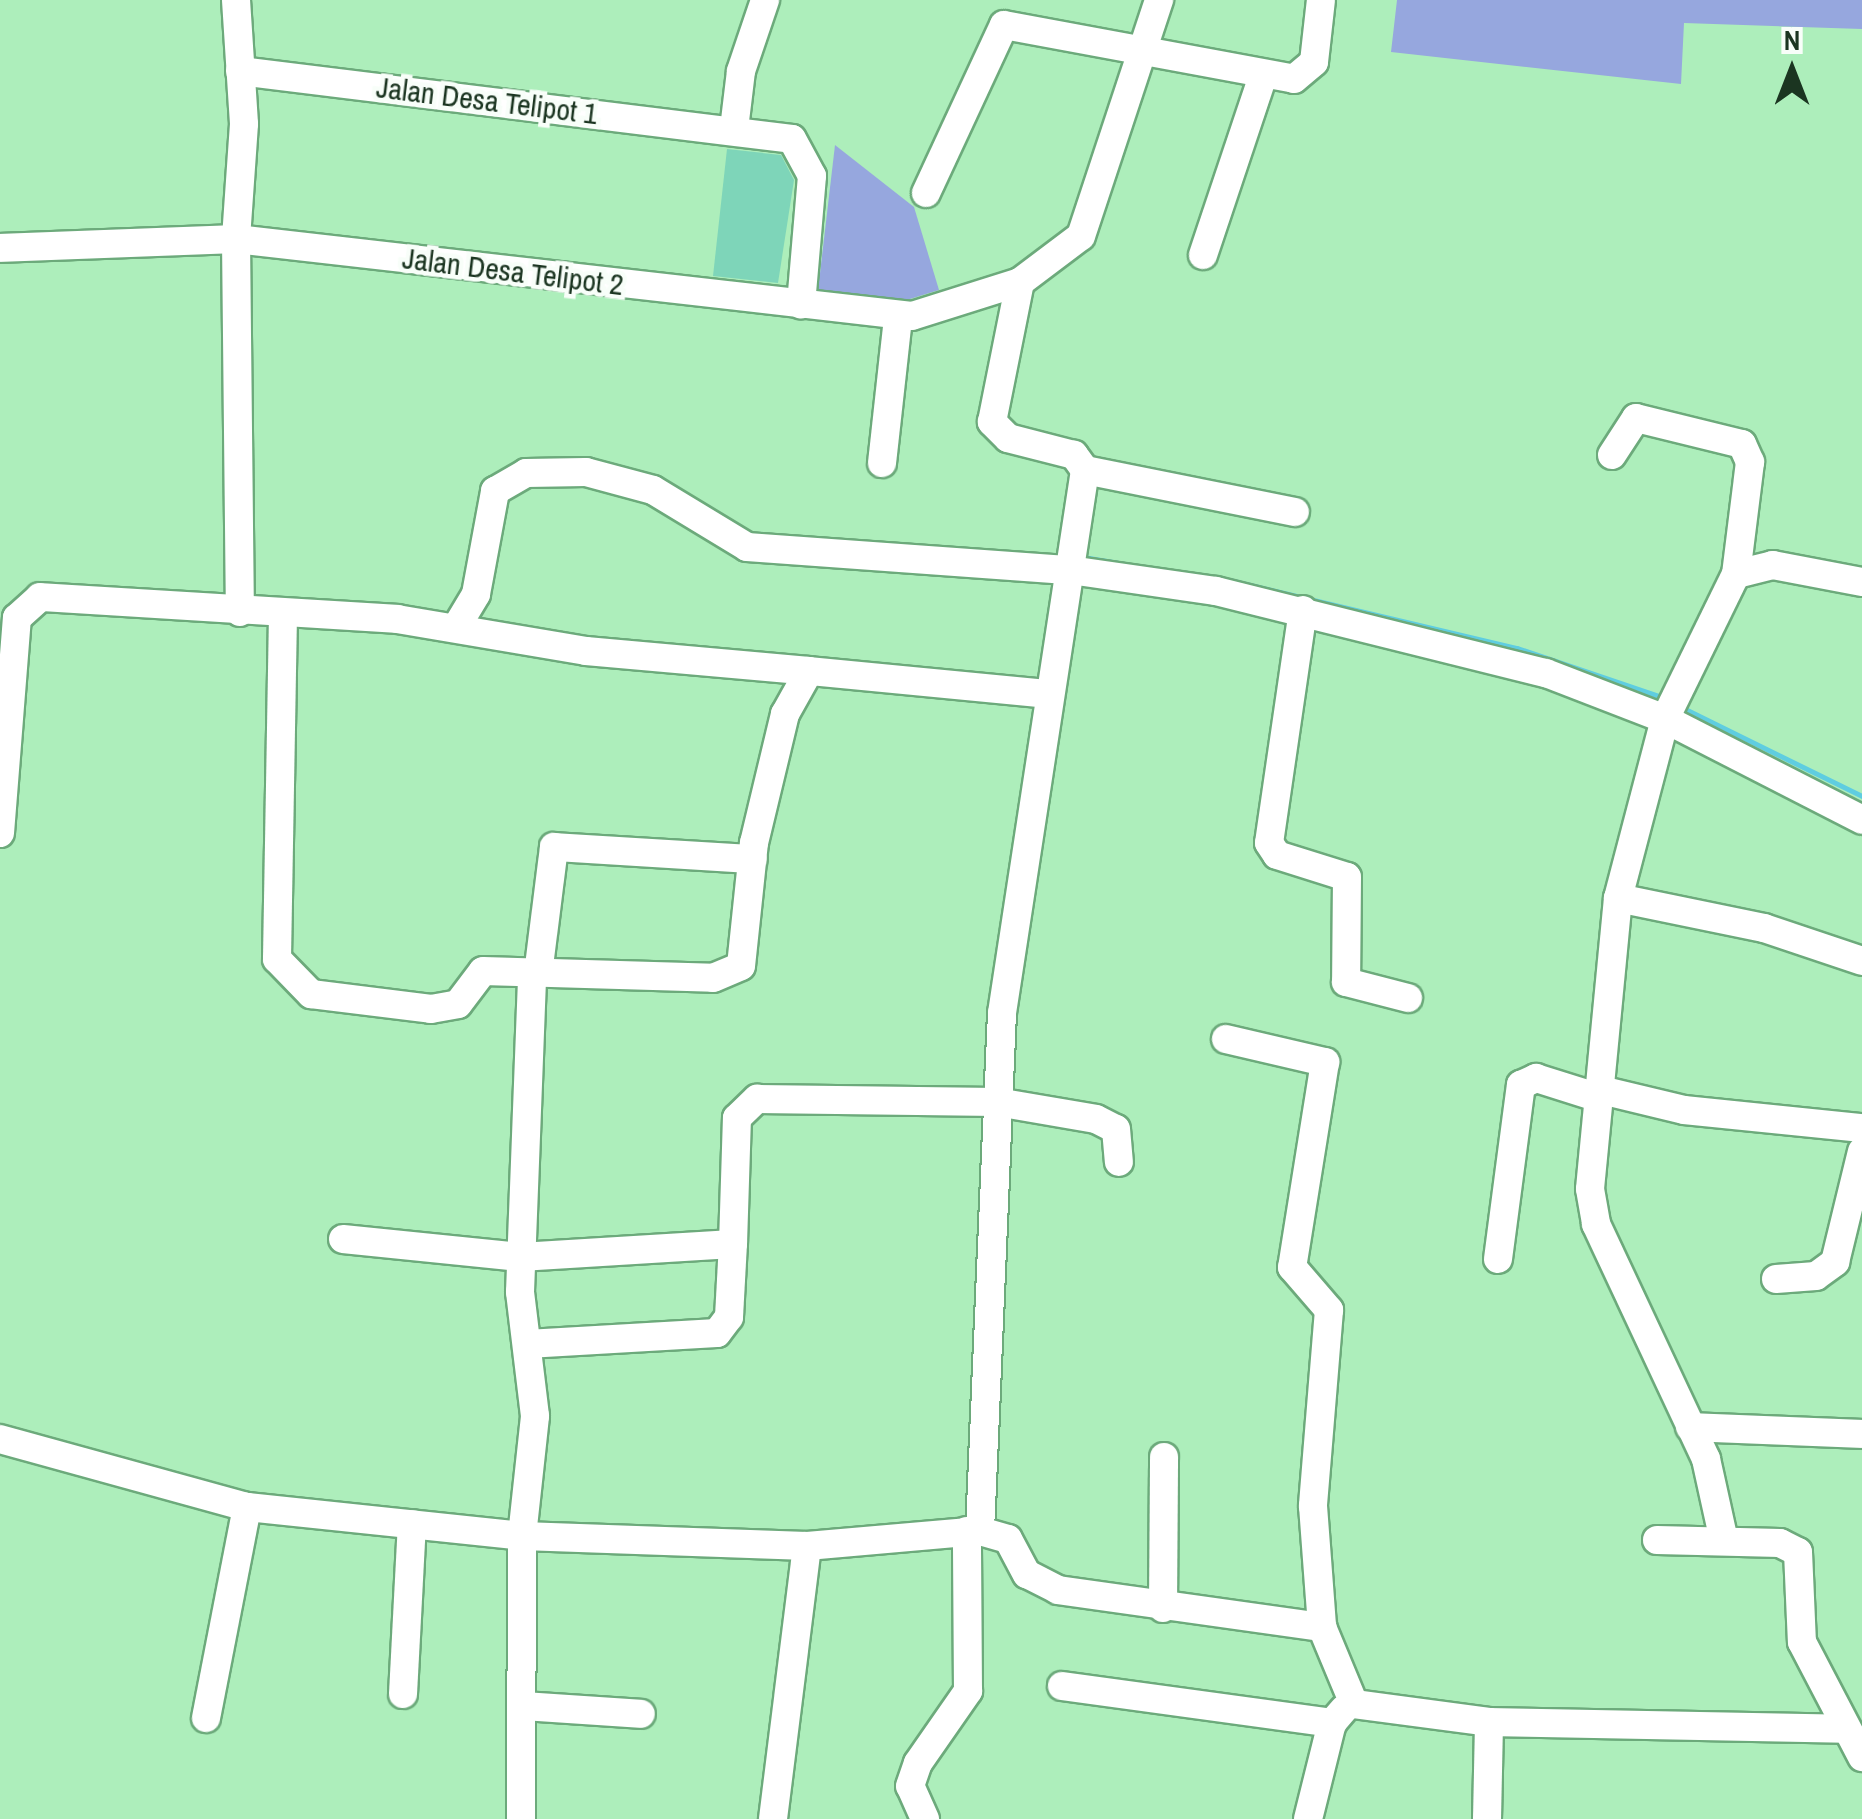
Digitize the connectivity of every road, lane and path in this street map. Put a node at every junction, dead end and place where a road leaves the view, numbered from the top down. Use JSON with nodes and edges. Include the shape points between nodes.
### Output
{"nodes":[{"id":1,"x":236,"y":0,"type":"edge"},
{"id":2,"x":765,"y":0,"type":"edge"},
{"id":3,"x":1158,"y":0,"type":"edge"},
{"id":4,"x":1321,"y":0,"type":"edge"},
{"id":5,"x":1145,"y":57,"type":"junction"},
{"id":6,"x":240,"y":70,"type":"junction"},
{"id":7,"x":1262,"y":78,"type":"junction"},
{"id":8,"x":734,"y":129,"type":"junction"},
{"id":9,"x":926,"y":194,"type":"dead end"},
{"id":10,"x":236,"y":239,"type":"junction"},
{"id":11,"x":0,"y":248,"type":"edge"},
{"id":12,"x":1203,"y":256,"type":"dead end"},
{"id":13,"x":1020,"y":282,"type":"junction"},
{"id":14,"x":800,"y":305,"type":"junction"},
{"id":15,"x":898,"y":318,"type":"junction"},
{"id":16,"x":1612,"y":455,"type":"dead end"},
{"id":17,"x":882,"y":462,"type":"dead end"},
{"id":18,"x":1085,"y":470,"type":"junction"},
{"id":19,"x":1295,"y":512,"type":"dead end"},
{"id":20,"x":1070,"y":570,"type":"junction"},
{"id":21,"x":1736,"y":574,"type":"junction"},
{"id":22,"x":1862,"y":580,"type":"edge"},
{"id":23,"x":1303,"y":610,"type":"junction"},
{"id":24,"x":240,"y":612,"type":"junction"},
{"id":25,"x":284,"y":614,"type":"junction"},
{"id":26,"x":457,"y":626,"type":"junction"},
{"id":27,"x":809,"y":671,"type":"junction"},
{"id":28,"x":1046,"y":694,"type":"junction"},
{"id":29,"x":1665,"y":719,"type":"junction"},
{"id":30,"x":2,"y":787,"type":"edge"},
{"id":31,"x":1862,"y":820,"type":"edge"},
{"id":32,"x":0,"y":833,"type":"edge"},
{"id":33,"x":753,"y":859,"type":"junction"},
{"id":34,"x":1618,"y":898,"type":"junction"},
{"id":35,"x":1862,"y":961,"type":"edge"},
{"id":36,"x":535,"y":973,"type":"junction"},
{"id":37,"x":1408,"y":998,"type":"dead end"},
{"id":38,"x":1226,"y":1039,"type":"dead end"},
{"id":39,"x":1600,"y":1094,"type":"junction"},
{"id":40,"x":998,"y":1102,"type":"junction"},
{"id":41,"x":1862,"y":1128,"type":"edge"},
{"id":42,"x":1862,"y":1151,"type":"edge"},
{"id":43,"x":1118,"y":1162,"type":"dead end"},
{"id":44,"x":343,"y":1239,"type":"dead end"},
{"id":45,"x":733,"y":1244,"type":"junction"},
{"id":46,"x":520,"y":1257,"type":"junction"},
{"id":47,"x":1498,"y":1260,"type":"dead end"},
{"id":48,"x":1776,"y":1279,"type":"dead end"},
{"id":49,"x":528,"y":1344,"type":"junction"},
{"id":50,"x":1690,"y":1427,"type":"junction"},
{"id":51,"x":1862,"y":1434,"type":"edge"},
{"id":52,"x":0,"y":1439,"type":"edge"},
{"id":53,"x":1164,"y":1457,"type":"dead end"},
{"id":54,"x":247,"y":1507,"type":"junction"},
{"id":55,"x":412,"y":1524,"type":"junction"},
{"id":56,"x":973,"y":1531,"type":"junction"},
{"id":57,"x":522,"y":1536,"type":"junction"},
{"id":58,"x":1657,"y":1540,"type":"dead end"},
{"id":59,"x":1724,"y":1541,"type":"junction"},
{"id":60,"x":807,"y":1546,"type":"junction"},
{"id":61,"x":1163,"y":1608,"type":"junction"},
{"id":62,"x":1322,"y":1627,"type":"junction"},
{"id":63,"x":1062,"y":1686,"type":"dead end"},
{"id":64,"x":403,"y":1694,"type":"dead end"},
{"id":65,"x":1354,"y":1704,"type":"junction"},
{"id":66,"x":522,"y":1706,"type":"junction"},
{"id":67,"x":641,"y":1714,"type":"dead end"},
{"id":68,"x":206,"y":1718,"type":"dead end"},
{"id":69,"x":1489,"y":1722,"type":"junction"},
{"id":70,"x":1332,"y":1723,"type":"junction"},
{"id":71,"x":1844,"y":1729,"type":"junction"},
{"id":72,"x":1862,"y":1757,"type":"edge"},
{"id":73,"x":522,"y":1819,"type":"edge"},
{"id":74,"x":772,"y":1819,"type":"edge"},
{"id":75,"x":925,"y":1819,"type":"edge"},
{"id":76,"x":1308,"y":1819,"type":"edge"},
{"id":77,"x":1488,"y":1819,"type":"edge"}],
"edges":[{"from":1,"to":6,"type":"street"},
{"from":2,"to":8,"type":"street","via":[[741,71]]},
{"from":3,"to":5,"type":"street"},
{"from":4,"to":7,"type":"street","via":[[1310,69]]},
{"from":5,"to":7,"type":"street"},
{"from":5,"to":9,"type":"street","via":[[1004,25]]},
{"from":5,"to":13,"type":"street","via":[[1088,225]]},
{"from":6,"to":8,"type":"street","name":"Jalan Desa Telipot 1"},
{"from":6,"to":10,"type":"street"},
{"from":7,"to":12,"type":"street"},
{"from":8,"to":14,"type":"street","name":"Jalan Desa Telipot 1","via":[[792,139],[811,161]]},
{"from":10,"to":11,"type":"street","name":"Jalan Desa Telipot 2"},
{"from":10,"to":14,"type":"street","name":"Jalan Desa Telipot 2"},
{"from":10,"to":24,"type":"street"},
{"from":13,"to":15,"type":"street","name":"Jalan Desa Telipot 2"},
{"from":13,"to":18,"type":"street","via":[[992,422],[1008,438],[1074,455]]},
{"from":14,"to":15,"type":"street","name":"Jalan Desa Telipot 2"},
{"from":15,"to":17,"type":"street"},
{"from":16,"to":21,"type":"street","via":[[1636,418],[1742,444],[1750,462]]},
{"from":18,"to":19,"type":"street"},
{"from":18,"to":20,"type":"street"},
{"from":20,"to":23,"type":"street"},
{"from":20,"to":26,"type":"street","via":[[790,556],[747,548],[618,478],[540,471],[494,491],[476,594]]},
{"from":20,"to":28,"type":"street"},
{"from":21,"to":22,"type":"street","via":[[1773,565]]},
{"from":21,"to":29,"type":"street"},
{"from":23,"to":29,"type":"street","via":[[1546,673]]},
{"from":23,"to":37,"type":"street","via":[[1269,843],[1277,855],[1348,877],[1343,976],[1358,990]]},
{"from":24,"to":25,"type":"street"},
{"from":24,"to":30,"type":"street","via":[[53,596],[28,602],[15,628]]},
{"from":25,"to":26,"type":"street"},
{"from":25,"to":36,"type":"street","via":[[274,937],[283,975],[311,994],[446,1010],[483,971]]},
{"from":26,"to":27,"type":"street","via":[[586,651]]},
{"from":27,"to":28,"type":"street"},
{"from":27,"to":33,"type":"street","via":[[785,714]]},
{"from":28,"to":40,"type":"street","via":[[1013,904]]},
{"from":29,"to":31,"type":"street"},
{"from":29,"to":34,"type":"street"},
{"from":30,"to":32,"type":"street"},
{"from":33,"to":36,"type":"street","via":[[744,952],[730,974]]},
{"from":33,"to":36,"type":"street","via":[[554,847]]},
{"from":34,"to":35,"type":"street","via":[[1764,928]]},
{"from":34,"to":39,"type":"street"},
{"from":36,"to":46,"type":"street"},
{"from":38,"to":62,"type":"street","via":[[1325,1062],[1292,1267],[1329,1310],[1313,1506]]},
{"from":39,"to":41,"type":"street","via":[[1684,1110]]},
{"from":39,"to":47,"type":"street","via":[[1536,1078],[1521,1085]]},
{"from":39,"to":50,"type":"street","via":[[1590,1188],[1596,1224]]},
{"from":40,"to":43,"type":"street","via":[[1106,1124],[1116,1129]]},
{"from":40,"to":45,"type":"street","via":[[750,1100],[737,1118]]},
{"from":40,"to":56,"type":"street","via":[[999,1250]]},
{"from":42,"to":48,"type":"street","via":[[1835,1262],[1816,1276]]},
{"from":44,"to":46,"type":"street"},
{"from":45,"to":46,"type":"street"},
{"from":45,"to":49,"type":"street","via":[[729,1317],[718,1334]]},
{"from":46,"to":49,"type":"street"},
{"from":49,"to":57,"type":"street","via":[[535,1416]]},
{"from":50,"to":51,"type":"street"},
{"from":50,"to":59,"type":"street"},
{"from":52,"to":54,"type":"street"},
{"from":53,"to":61,"type":"street"},
{"from":54,"to":55,"type":"street"},
{"from":54,"to":68,"type":"street"},
{"from":55,"to":57,"type":"street"},
{"from":55,"to":64,"type":"street"},
{"from":56,"to":60,"type":"street"},
{"from":56,"to":61,"type":"street","via":[[1017,1547],[1039,1584]]},
{"from":56,"to":75,"type":"street","via":[[968,1692],[918,1763],[910,1786]]},
{"from":57,"to":60,"type":"street"},
{"from":57,"to":66,"type":"street"},
{"from":58,"to":59,"type":"street"},
{"from":59,"to":71,"type":"street","via":[[1798,1552],[1802,1642]]},
{"from":60,"to":74,"type":"street"},
{"from":61,"to":62,"type":"street"},
{"from":62,"to":65,"type":"street"},
{"from":63,"to":70,"type":"street"},
{"from":65,"to":69,"type":"street"},
{"from":65,"to":70,"type":"street"},
{"from":66,"to":67,"type":"street"},
{"from":66,"to":73,"type":"street"},
{"from":69,"to":71,"type":"street"},
{"from":69,"to":77,"type":"street"},
{"from":70,"to":76,"type":"street"},
{"from":71,"to":72,"type":"street"}]}
